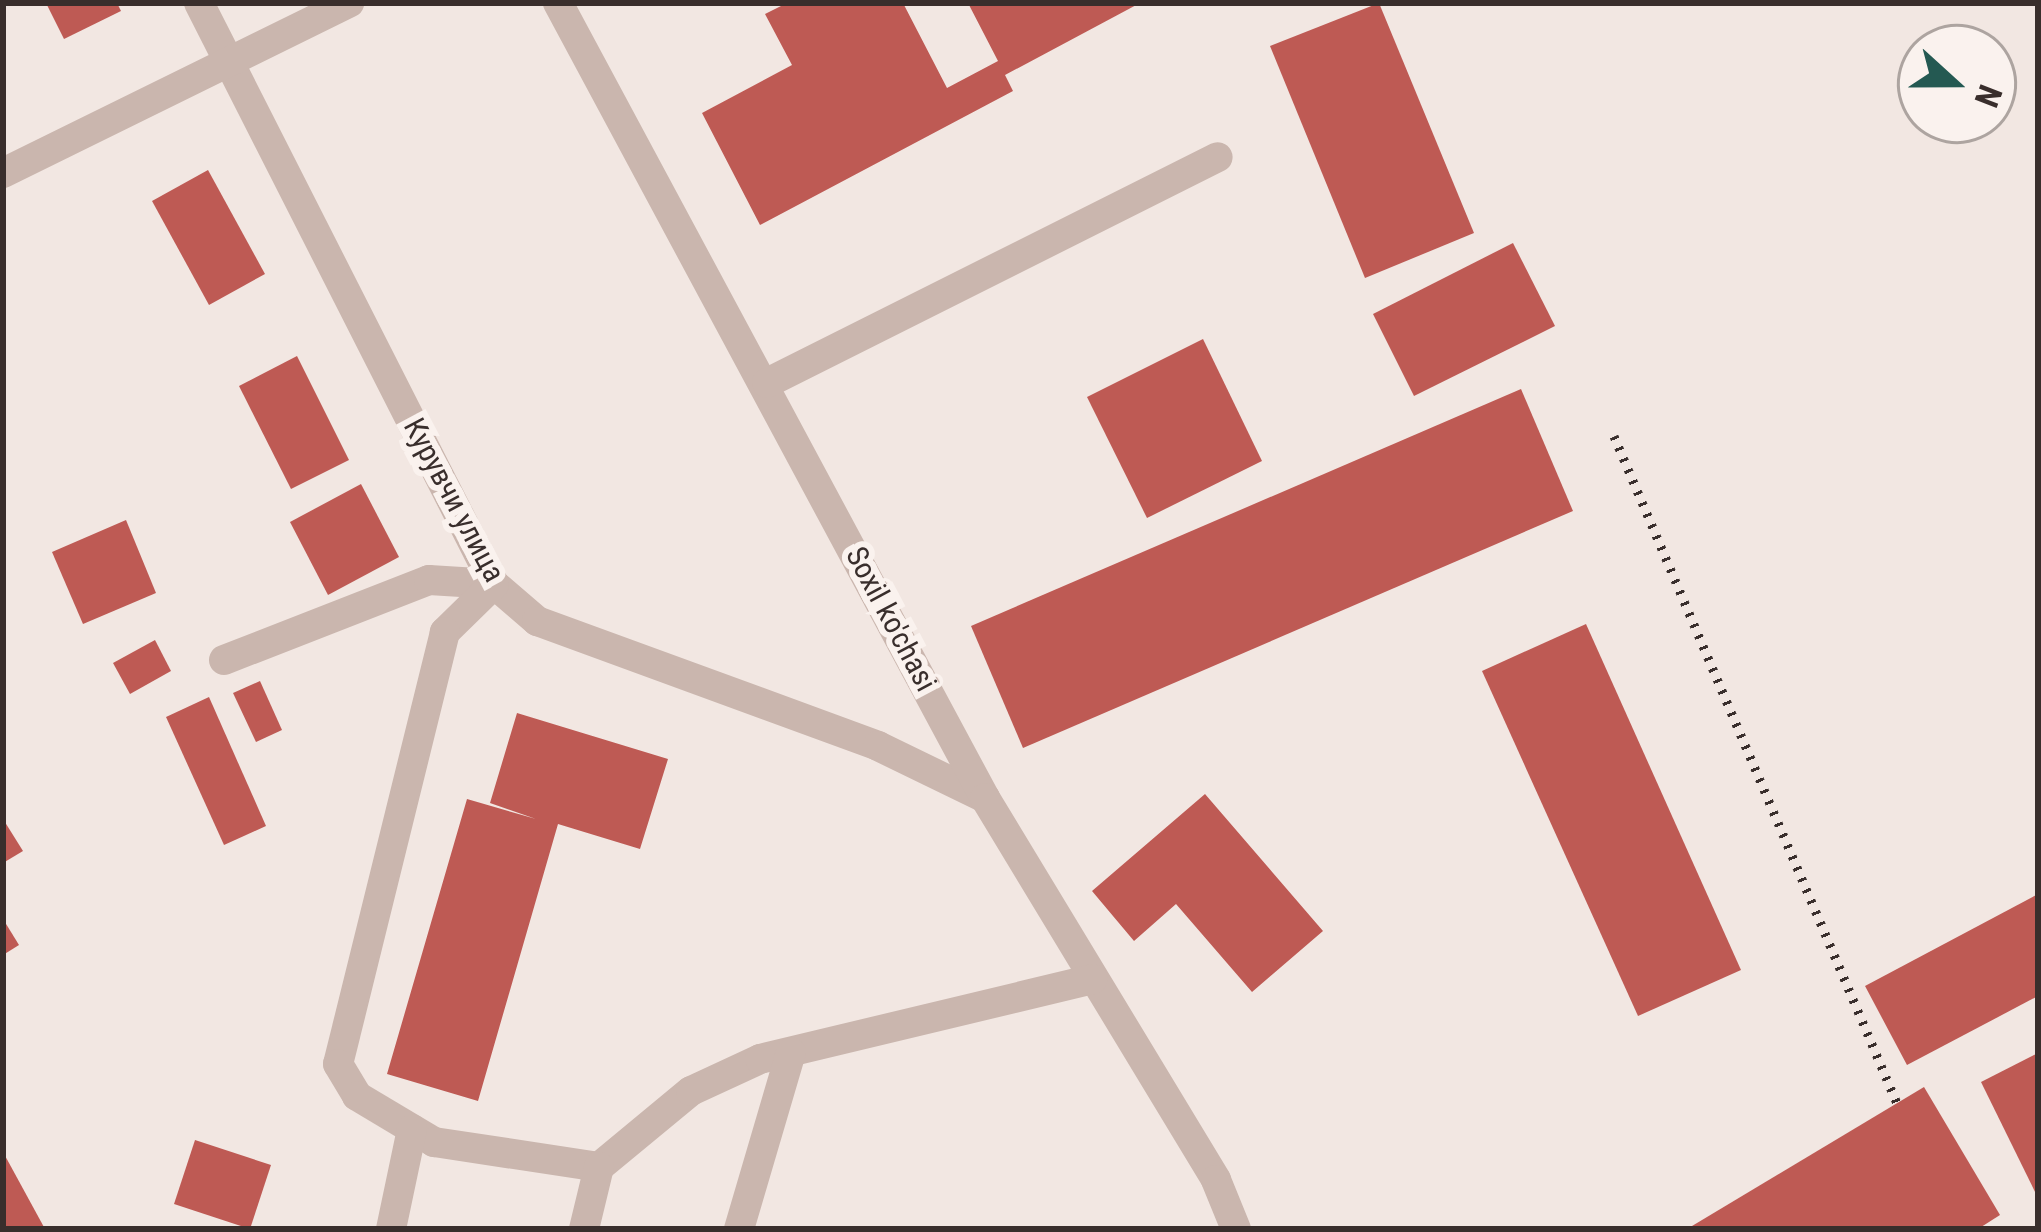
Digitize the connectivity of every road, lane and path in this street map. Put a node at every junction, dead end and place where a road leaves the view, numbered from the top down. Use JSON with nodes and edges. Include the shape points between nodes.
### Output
{"nodes":[{"id":1,"x":199,"y":3,"type":"edge"},
{"id":2,"x":350,"y":3,"type":"edge"},
{"id":3,"x":558,"y":3,"type":"edge"},
{"id":4,"x":231,"y":66,"type":"junction"},
{"id":5,"x":1218,"y":157,"type":"dead end"},
{"id":6,"x":3,"y":173,"type":"edge"},
{"id":7,"x":767,"y":383,"type":"junction"},
{"id":8,"x":494,"y":584,"type":"junction"},
{"id":9,"x":224,"y":660,"type":"dead end"},
{"id":10,"x":985,"y":798,"type":"junction"},
{"id":11,"x":1093,"y":980,"type":"junction"},
{"id":12,"x":791,"y":1052,"type":"junction"},
{"id":13,"x":412,"y":1129,"type":"junction"},
{"id":14,"x":599,"y":1167,"type":"junction"},
{"id":15,"x":391,"y":1229,"type":"edge"},
{"id":16,"x":584,"y":1229,"type":"edge"},
{"id":17,"x":739,"y":1229,"type":"edge"},
{"id":18,"x":1235,"y":1229,"type":"edge"}],
"edges":[{"from":1,"to":4,"type":"street","name":"Курувчи улица"},
{"from":2,"to":4,"type":"street"},
{"from":3,"to":7,"type":"street","name":"Soxil ko'chasi"},
{"from":4,"to":6,"type":"street"},
{"from":4,"to":8,"type":"street","name":"Курувчи улица"},
{"from":5,"to":7,"type":"street"},
{"from":7,"to":10,"type":"street","name":"Soxil ko'chasi"},
{"from":8,"to":9,"type":"street","via":[[429,580]]},
{"from":8,"to":10,"type":"street","name":"Курувчи улица","via":[[537,621],[878,746]]},
{"from":8,"to":13,"type":"street","via":[[445,632],[338,1064],[357,1096]]},
{"from":10,"to":11,"type":"street","name":"Soxil ko'chasi"},
{"from":11,"to":12,"type":"street"},
{"from":11,"to":18,"type":"street","name":"Soxil ko'chasi","via":[[1216,1180]]},
{"from":12,"to":14,"type":"street","via":[[691,1091]]},
{"from":12,"to":17,"type":"street"},
{"from":13,"to":14,"type":"street","via":[[434,1142]]},
{"from":13,"to":15,"type":"street"},
{"from":14,"to":16,"type":"street"}]}
